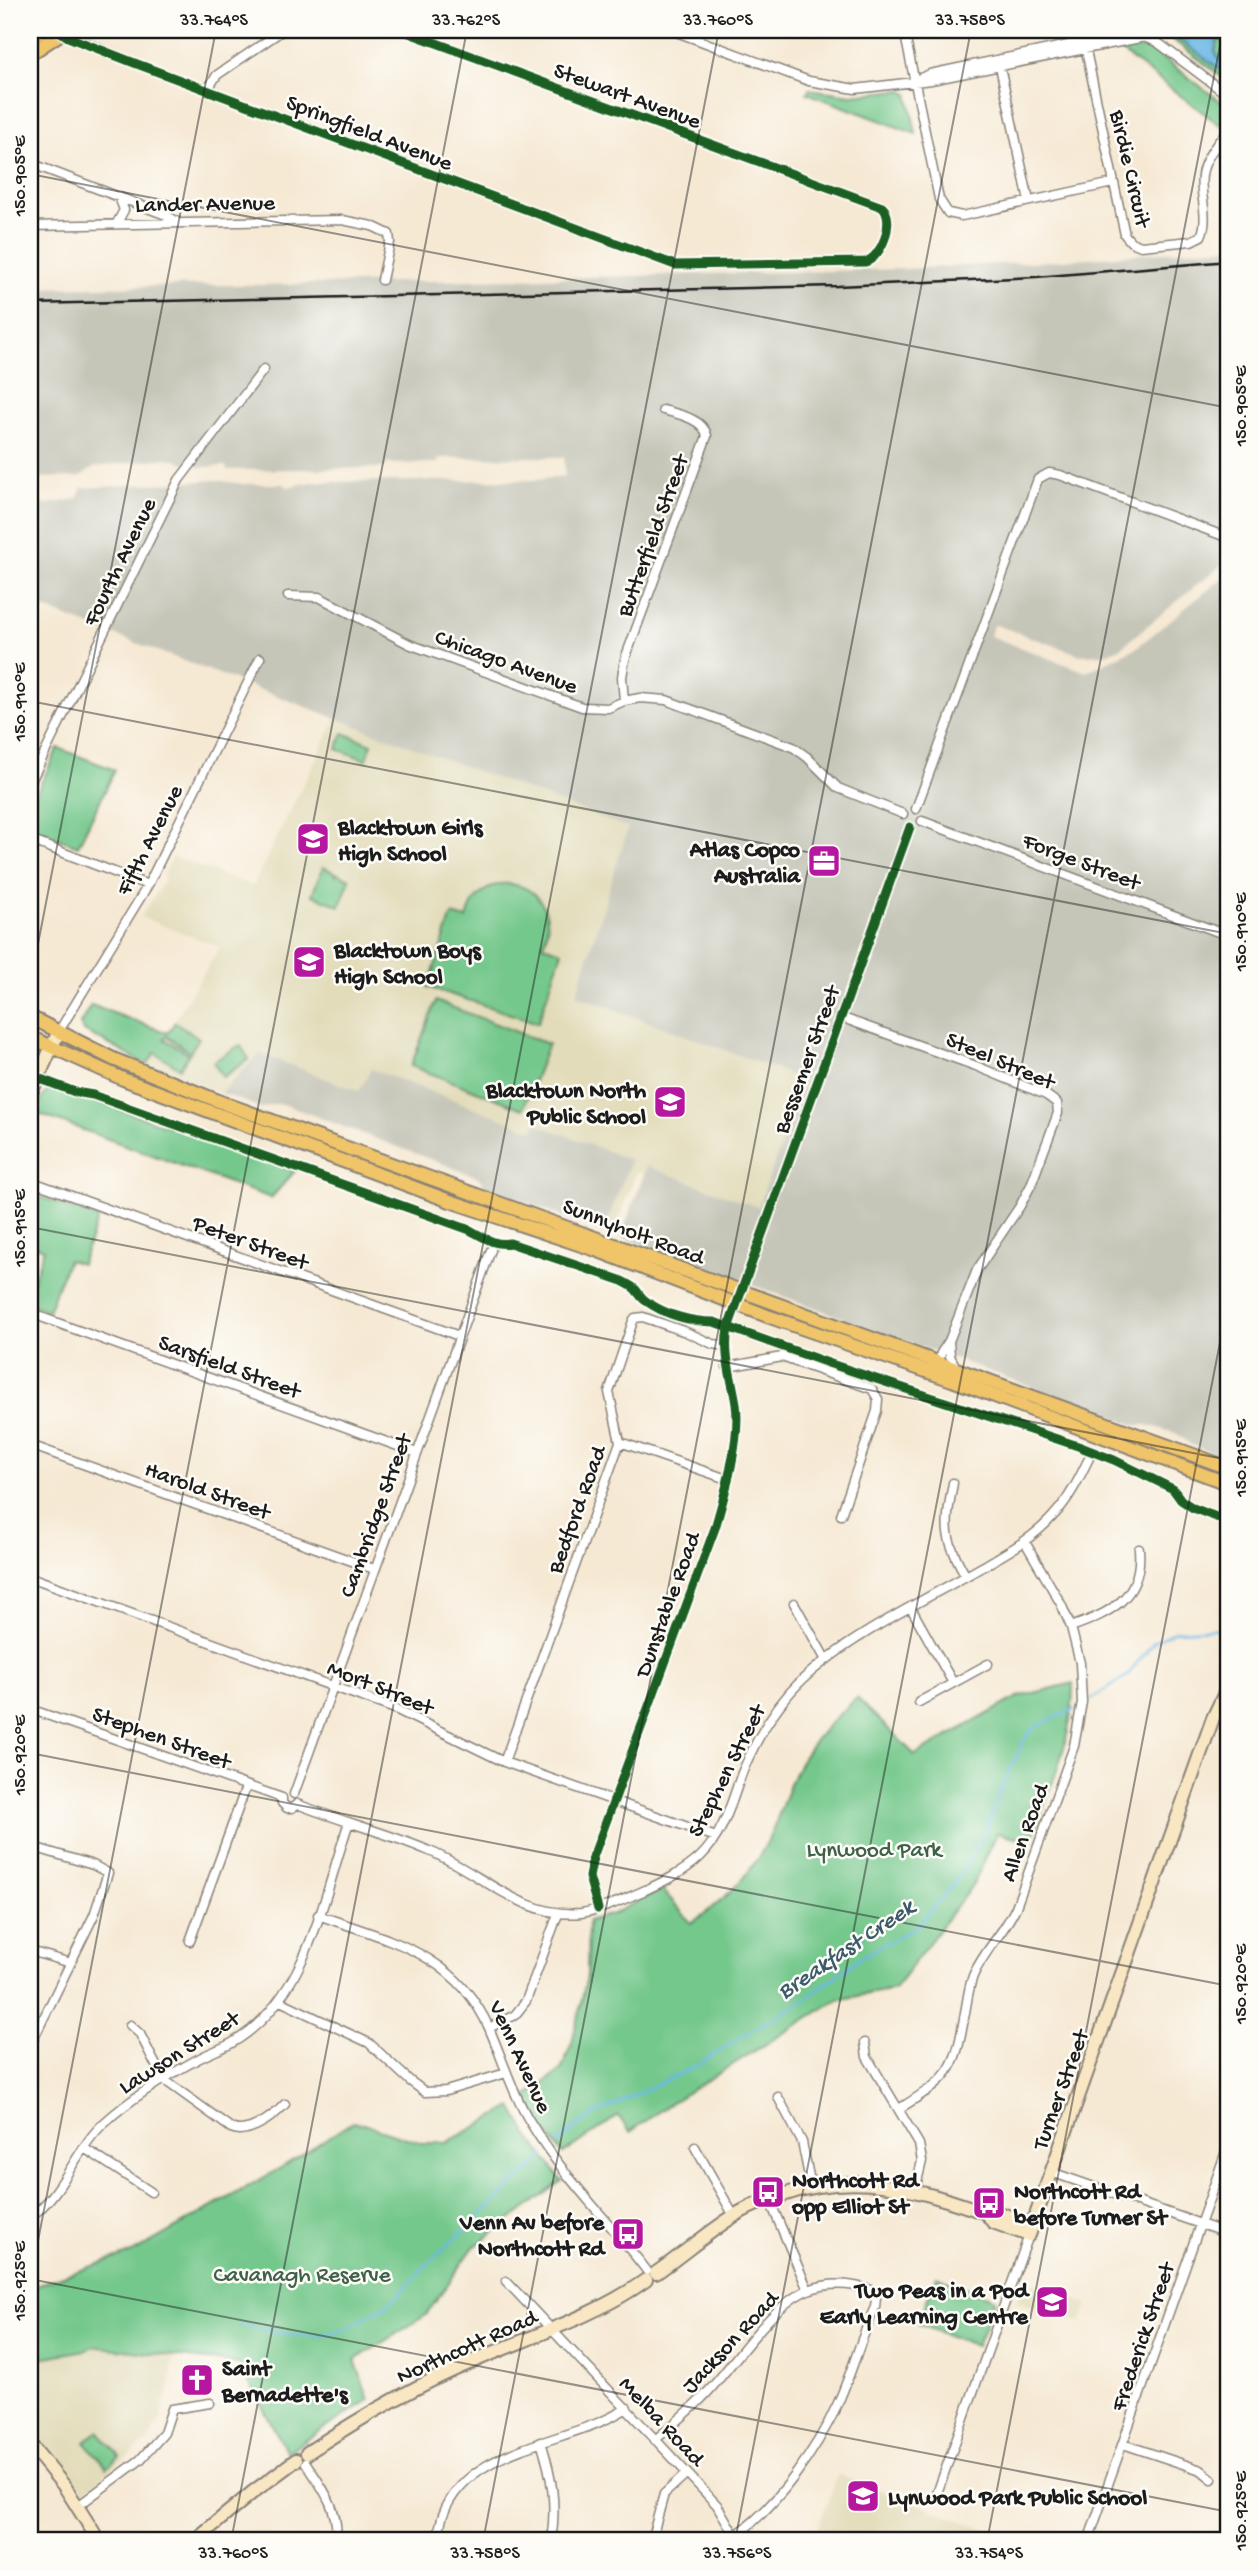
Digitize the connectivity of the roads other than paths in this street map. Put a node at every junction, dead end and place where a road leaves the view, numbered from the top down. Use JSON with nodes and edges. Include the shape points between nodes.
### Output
{"nodes":[{"id":1,"x":44,"y":30,"type":"edge"},
{"id":2,"x":283,"y":30,"type":"edge"},
{"id":3,"x":401,"y":30,"type":"edge"},
{"id":4,"x":671,"y":30,"type":"edge"},
{"id":5,"x":904,"y":30,"type":"edge"},
{"id":6,"x":61,"y":31,"type":"edge"},
{"id":7,"x":1147,"y":33,"type":"edge"},
{"id":8,"x":30,"y":39,"type":"edge"},
{"id":9,"x":1085,"y":44,"type":"junction"},
{"id":10,"x":30,"y":54,"type":"edge"},
{"id":11,"x":999,"y":62,"type":"junction"},
{"id":12,"x":914,"y":80,"type":"junction"},
{"id":13,"x":207,"y":90,"type":"junction"},
{"id":14,"x":1229,"y":96,"type":"edge"},
{"id":15,"x":1229,"y":128,"type":"edge"},
{"id":16,"x":30,"y":163,"type":"edge"},
{"id":17,"x":1113,"y":183,"type":"junction"},
{"id":18,"x":119,"y":197,"type":"junction"},
{"id":19,"x":1029,"y":201,"type":"junction"},
{"id":20,"x":178,"y":222,"type":"junction"},
{"id":21,"x":117,"y":223,"type":"junction"},
{"id":22,"x":30,"y":226,"type":"edge"},
{"id":23,"x":671,"y":263,"type":"joint"},
{"id":24,"x":382,"y":280,"type":"dead end"},
{"id":25,"x":264,"y":369,"type":"dead end"},
{"id":26,"x":663,"y":410,"type":"dead end"},
{"id":27,"x":1229,"y":538,"type":"edge"},
{"id":28,"x":288,"y":596,"type":"dead end"},
{"id":29,"x":260,"y":658,"type":"dead end"},
{"id":30,"x":624,"y":701,"type":"junction"},
{"id":31,"x":30,"y":783,"type":"edge"},
{"id":32,"x":916,"y":809,"type":"junction"},
{"id":33,"x":903,"y":814,"type":"junction"},
{"id":34,"x":922,"y":821,"type":"junction"},
{"id":35,"x":910,"y":827,"type":"junction"},
{"id":36,"x":30,"y":840,"type":"edge"},
{"id":37,"x":148,"y":885,"type":"junction"},
{"id":38,"x":1229,"y":936,"type":"edge"},
{"id":39,"x":30,"y":1017,"type":"edge"},
{"id":40,"x":840,"y":1017,"type":"junction"},
{"id":41,"x":59,"y":1031,"type":"junction"},
{"id":42,"x":30,"y":1037,"type":"edge"},
{"id":43,"x":51,"y":1048,"type":"junction"},
{"id":44,"x":30,"y":1095,"type":"edge"},
{"id":45,"x":30,"y":1181,"type":"edge"},
{"id":46,"x":491,"y":1250,"type":"dead end"},
{"id":47,"x":739,"y":1299,"type":"junction"},
{"id":48,"x":30,"y":1313,"type":"edge"},
{"id":49,"x":459,"y":1336,"type":"junction"},
{"id":50,"x":949,"y":1341,"type":"junction"},
{"id":51,"x":726,"y":1346,"type":"junction"},
{"id":52,"x":938,"y":1363,"type":"junction"},
{"id":53,"x":727,"y":1367,"type":"junction"},
{"id":54,"x":954,"y":1374,"type":"junction"},
{"id":55,"x":620,"y":1442,"type":"junction"},
{"id":56,"x":30,"y":1445,"type":"edge"},
{"id":57,"x":417,"y":1452,"type":"junction"},
{"id":58,"x":1090,"y":1456,"type":"dead end"},
{"id":59,"x":1229,"y":1468,"type":"edge"},
{"id":60,"x":727,"y":1479,"type":"junction"},
{"id":61,"x":953,"y":1483,"type":"dead end"},
{"id":62,"x":1229,"y":1484,"type":"edge"},
{"id":63,"x":841,"y":1515,"type":"dead end"},
{"id":64,"x":1025,"y":1542,"type":"junction"},
{"id":65,"x":1139,"y":1549,"type":"dead end"},
{"id":66,"x":374,"y":1569,"type":"junction"},
{"id":67,"x":966,"y":1576,"type":"junction"},
{"id":68,"x":30,"y":1577,"type":"edge"},
{"id":69,"x":794,"y":1603,"type":"dead end"},
{"id":70,"x":911,"y":1608,"type":"junction"},
{"id":71,"x":1071,"y":1627,"type":"junction"},
{"id":72,"x":826,"y":1660,"type":"junction"},
{"id":73,"x":988,"y":1664,"type":"dead end"},
{"id":74,"x":953,"y":1684,"type":"junction"},
{"id":75,"x":332,"y":1686,"type":"junction"},
{"id":76,"x":1228,"y":1690,"type":"edge"},
{"id":77,"x":919,"y":1702,"type":"dead end"},
{"id":78,"x":30,"y":1709,"type":"edge"},
{"id":79,"x":504,"y":1762,"type":"junction"},
{"id":80,"x":246,"y":1787,"type":"junction"},
{"id":81,"x":294,"y":1794,"type":"junction"},
{"id":82,"x":282,"y":1798,"type":"junction"},
{"id":83,"x":613,"y":1801,"type":"junction"},
{"id":84,"x":297,"y":1804,"type":"junction"},
{"id":85,"x":349,"y":1822,"type":"junction"},
{"id":86,"x":716,"y":1837,"type":"junction"},
{"id":87,"x":30,"y":1846,"type":"edge"},
{"id":88,"x":598,"y":1909,"type":"junction"},
{"id":89,"x":558,"y":1914,"type":"junction"},
{"id":90,"x":318,"y":1915,"type":"junction"},
{"id":91,"x":190,"y":1941,"type":"dead end"},
{"id":92,"x":30,"y":1951,"type":"edge"},
{"id":93,"x":71,"y":1963,"type":"junction"},
{"id":94,"x":280,"y":2001,"type":"junction"},
{"id":95,"x":130,"y":2025,"type":"dead end"},
{"id":96,"x":489,"y":2028,"type":"junction"},
{"id":97,"x":865,"y":2043,"type":"dead end"},
{"id":98,"x":30,"y":2046,"type":"edge"},
{"id":99,"x":506,"y":2073,"type":"junction"},
{"id":100,"x":163,"y":2079,"type":"junction"},
{"id":101,"x":778,"y":2097,"type":"dead end"},
{"id":102,"x":285,"y":2104,"type":"dead end"},
{"id":103,"x":899,"y":2109,"type":"junction"},
{"id":104,"x":1229,"y":2143,"type":"edge"},
{"id":105,"x":695,"y":2147,"type":"dead end"},
{"id":106,"x":84,"y":2148,"type":"junction"},
{"id":107,"x":1051,"y":2172,"type":"junction"},
{"id":108,"x":811,"y":2186,"type":"junction"},
{"id":109,"x":915,"y":2190,"type":"junction"},
{"id":110,"x":151,"y":2192,"type":"dead end"},
{"id":111,"x":769,"y":2199,"type":"junction"},
{"id":112,"x":734,"y":2216,"type":"junction"},
{"id":113,"x":30,"y":2217,"type":"edge"},
{"id":114,"x":1201,"y":2224,"type":"junction"},
{"id":115,"x":1031,"y":2230,"type":"junction"},
{"id":116,"x":1229,"y":2234,"type":"edge"},
{"id":117,"x":650,"y":2275,"type":"junction"},
{"id":118,"x":506,"y":2281,"type":"dead end"},
{"id":119,"x":808,"y":2290,"type":"junction"},
{"id":120,"x":552,"y":2330,"type":"junction"},
{"id":121,"x":210,"y":2403,"type":"dead end"},
{"id":122,"x":627,"y":2408,"type":"junction"},
{"id":123,"x":655,"y":2440,"type":"junction"},
{"id":124,"x":541,"y":2442,"type":"junction"},
{"id":125,"x":30,"y":2444,"type":"edge"},
{"id":126,"x":1123,"y":2444,"type":"junction"},
{"id":127,"x":303,"y":2459,"type":"junction"},
{"id":128,"x":686,"y":2474,"type":"junction"},
{"id":129,"x":1212,"y":2479,"type":"dead end"},
{"id":130,"x":935,"y":2499,"type":"dead end"},
{"id":131,"x":78,"y":2506,"type":"junction"},
{"id":132,"x":737,"y":2538,"type":"edge"},
{"id":133,"x":99,"y":2541,"type":"edge"},
{"id":134,"x":194,"y":2541,"type":"edge"},
{"id":135,"x":336,"y":2541,"type":"edge"},
{"id":136,"x":437,"y":2541,"type":"edge"},
{"id":137,"x":551,"y":2541,"type":"edge"},
{"id":138,"x":650,"y":2541,"type":"edge"},
{"id":139,"x":1088,"y":2541,"type":"edge"}],
"edges":[{"from":1,"to":8,"type":"main road"},
{"from":2,"to":13,"type":"street","via":[[217,75]]},
{"from":3,"to":23,"type":"street","name":"Stewart Avenue","via":[[823,185],[889,216],[876,256],[865,262]]},
{"from":4,"to":12,"type":"street","via":[[832,87],[867,89]]},
{"from":5,"to":12,"type":"street"},
{"from":6,"to":10,"type":"main road"},
{"from":6,"to":13,"type":"street","name":"Springfield Avenue"},
{"from":7,"to":9,"type":"street"},
{"from":7,"to":14,"type":"street"},
{"from":9,"to":11,"type":"street"},
{"from":9,"to":17,"type":"street","name":"Birdie Circuit"},
{"from":11,"to":12,"type":"street"},
{"from":11,"to":19,"type":"street"},
{"from":12,"to":19,"type":"street","via":[[945,210],[962,216]]},
{"from":13,"to":23,"type":"street","name":"Springfield Avenue"},
{"from":15,"to":17,"type":"street","name":"Birdie Circuit","via":[[1203,170],[1204,226],[1196,240],[1141,246],[1129,241]]},
{"from":16,"to":18,"type":"street"},
{"from":17,"to":19,"type":"street"},
{"from":18,"to":20,"type":"street"},
{"from":18,"to":21,"type":"street","name":"Lander Avenue","via":[[124,210]]},
{"from":20,"to":21,"type":"street","name":"Lander Avenue"},
{"from":20,"to":24,"type":"street","name":"Lander Avenue","via":[[293,219],[348,221],[377,228],[390,236]]},
{"from":21,"to":22,"type":"street","name":"Lander Avenue"},
{"from":25,"to":31,"type":"street","name":"Fourth Avenue","via":[[179,480]]},
{"from":26,"to":30,"type":"street","name":"Butterfield Street","via":[[699,424],[707,436],[625,659]]},
{"from":27,"to":32,"type":"street","via":[[1060,475],[1049,473],[1038,479]]},
{"from":28,"to":30,"type":"street","name":"Chicago Avenue","via":[[319,597],[409,644],[573,705],[600,709]]},
{"from":29,"to":37,"type":"street","name":"Fifth Avenue"},
{"from":30,"to":33,"type":"street","name":"Chicago Avenue","via":[[666,700],[787,745],[807,757],[838,788]]},
{"from":32,"to":33,"type":"street"},
{"from":32,"to":34,"type":"street"},
{"from":33,"to":35,"type":"street"},
{"from":34,"to":35,"type":"street"},
{"from":34,"to":38,"type":"street","name":"Forge Street"},
{"from":35,"to":40,"type":"street","name":"Bessemer Street"},
{"from":36,"to":37,"type":"street"},
{"from":37,"to":41,"type":"street","name":"Fifth Avenue"},
{"from":39,"to":41,"type":"main road","name":"Sunnyholt Road"},
{"from":40,"to":47,"type":"street","name":"Bessemer Street"},
{"from":40,"to":50,"type":"street","name":"Steel Street","via":[[999,1076],[1057,1103],[1058,1113],[1031,1185],[976,1270]]},
{"from":41,"to":43,"type":"street"},
{"from":41,"to":47,"type":"main road","name":"Sunnyholt Road","via":[[113,1059],[237,1108],[599,1238]]},
{"from":42,"to":43,"type":"main road","name":"Sunnyholt Road"},
{"from":43,"to":44,"type":"street"},
{"from":43,"to":47,"type":"main road","name":"Sunnyholt Road","via":[[450,1202]]},
{"from":45,"to":49,"type":"street","name":"Peter Street"},
{"from":46,"to":49,"type":"street","name":"Cambridge Street"},
{"from":47,"to":51,"type":"street","name":"Dunstable Road"},
{"from":47,"to":52,"type":"main road","name":"Sunnyholt Road"},
{"from":47,"to":54,"type":"main road","name":"Sunnyholt Road"},
{"from":48,"to":57,"type":"street","name":"Sarsfield Street"},
{"from":49,"to":57,"type":"street","name":"Cambridge Street"},
{"from":50,"to":52,"type":"street","name":"Steel Street"},
{"from":50,"to":54,"type":"street"},
{"from":51,"to":53,"type":"street","name":"Dunstable Road"},
{"from":51,"to":55,"type":"street","name":"Bedford Road","via":[[635,1318],[609,1392]]},
{"from":52,"to":54,"type":"main road","name":"Sunnyholt Road"},
{"from":53,"to":60,"type":"street","name":"Dunstable Road","via":[[737,1412]]},
{"from":53,"to":63,"type":"street","via":[[782,1357],[872,1389],[878,1399],[877,1411]]},
{"from":54,"to":59,"type":"main road","name":"Sunnyholt Road"},
{"from":54,"to":62,"type":"main road","name":"Sunnyholt Road"},
{"from":55,"to":60,"type":"street"},
{"from":55,"to":79,"type":"street","name":"Bedford Road"},
{"from":56,"to":66,"type":"street","name":"Harold Street"},
{"from":57,"to":66,"type":"street","name":"Cambridge Street"},
{"from":58,"to":64,"type":"street","name":"Stephen Street","via":[[1060,1508]]},
{"from":60,"to":83,"type":"street","name":"Dunstable Road","via":[[715,1528]]},
{"from":61,"to":67,"type":"street","via":[[947,1533],[952,1553]]},
{"from":64,"to":67,"type":"street","name":"Stephen Street"},
{"from":64,"to":71,"type":"street","name":"Allen Road"},
{"from":65,"to":71,"type":"street","via":[[1139,1568],[1120,1603]]},
{"from":66,"to":75,"type":"street","name":"Cambridge Street"},
{"from":67,"to":70,"type":"street","name":"Stephen Street"},
{"from":68,"to":75,"type":"street","name":"Mort Street"},
{"from":69,"to":72,"type":"street"},
{"from":70,"to":72,"type":"street","name":"Stephen Street"},
{"from":70,"to":74,"type":"street"},
{"from":71,"to":103,"type":"street","name":"Allen Road","via":[[1082,1690],[1072,1755],[1014,1913],[972,1979],[954,2063],[940,2082]]},
{"from":72,"to":86,"type":"street","name":"Stephen Street","via":[[800,1682],[764,1728]]},
{"from":73,"to":74,"type":"street"},
{"from":74,"to":77,"type":"street"},
{"from":75,"to":79,"type":"street","name":"Mort Street","via":[[395,1709]]},
{"from":75,"to":81,"type":"street","name":"Cambridge Street"},
{"from":76,"to":107,"type":"street","name":"Turner Street","via":[[1213,1718]]},
{"from":78,"to":80,"type":"street","name":"Stephen Street"},
{"from":79,"to":83,"type":"street","name":"Mort Street"},
{"from":80,"to":82,"type":"street","name":"Stephen Street"},
{"from":80,"to":91,"type":"street"},
{"from":81,"to":82,"type":"street"},
{"from":81,"to":84,"type":"street"},
{"from":82,"to":84,"type":"street","via":[[287,1808]]},
{"from":83,"to":86,"type":"street","name":"Mort Street"},
{"from":83,"to":88,"type":"street","name":"Dunstable Road","via":[[590,1866]]},
{"from":84,"to":85,"type":"street","name":"Stephen Street"},
{"from":85,"to":89,"type":"street","name":"Stephen Street","via":[[445,1857],[512,1898]]},
{"from":85,"to":90,"type":"street","name":"Lawson Street"},
{"from":86,"to":88,"type":"street","name":"Stephen Street","via":[[689,1866]]},
{"from":87,"to":93,"type":"street","via":[[108,1873]]},
{"from":88,"to":89,"type":"street","name":"Stephen Street"},
{"from":89,"to":96,"type":"street","via":[[526,2001],[515,2015]]},
{"from":90,"to":94,"type":"street","name":"Lawson Street","via":[[295,1976]]},
{"from":90,"to":96,"type":"street","name":"Venn Avenue","via":[[404,1946],[443,1966],[466,1989]]},
{"from":92,"to":93,"type":"street"},
{"from":93,"to":98,"type":"street"},
{"from":94,"to":99,"type":"street","via":[[369,2043],[425,2092],[446,2091]]},
{"from":94,"to":100,"type":"street","name":"Lawson Street","via":[[232,2043]]},
{"from":95,"to":100,"type":"street","via":[[141,2034]]},
{"from":96,"to":99,"type":"street","name":"Venn Avenue"},
{"from":97,"to":103,"type":"street","via":[[867,2057]]},
{"from":99,"to":117,"type":"street","name":"Venn Avenue","via":[[539,2136]]},
{"from":100,"to":102,"type":"street","via":[[237,2131]]},
{"from":100,"to":106,"type":"street","name":"Lawson Street","via":[[100,2126]]},
{"from":101,"to":108,"type":"street","via":[[802,2142]]},
{"from":103,"to":109,"type":"street","via":[[920,2149]]},
{"from":104,"to":114,"type":"street","name":"Frederick Street"},
{"from":105,"to":112,"type":"street"},
{"from":106,"to":110,"type":"street"},
{"from":106,"to":113,"type":"street","name":"Lawson Street","via":[[56,2190]]},
{"from":107,"to":114,"type":"street"},
{"from":107,"to":115,"type":"street","name":"Turner Street"},
{"from":108,"to":109,"type":"street","name":"Northcott Road","via":[[869,2182]]},
{"from":108,"to":111,"type":"street","name":"Northcott Road"},
{"from":109,"to":115,"type":"street","name":"Northcott Road","via":[[986,2213],[996,2212]]},
{"from":111,"to":112,"type":"street","name":"Northcott Road"},
{"from":111,"to":119,"type":"street"},
{"from":112,"to":117,"type":"street","name":"Northcott Road"},
{"from":114,"to":116,"type":"street"},
{"from":114,"to":126,"type":"street","name":"Frederick Street"},
{"from":115,"to":130,"type":"street","name":"Turner Street"},
{"from":117,"to":120,"type":"street","name":"Northcott Road","via":[[611,2303]]},
{"from":118,"to":120,"type":"street","name":"Melba Road"},
{"from":119,"to":123,"type":"street","name":"Jackson Road","via":[[779,2311],[704,2397]]},
{"from":119,"to":132,"type":"street","name":"Jackson Road","via":[[839,2284],[871,2290],[875,2307],[826,2427],[766,2510]]},
{"from":120,"to":122,"type":"street","name":"Melba Road"},
{"from":120,"to":127,"type":"street","name":"Northcott Road","via":[[415,2388],[364,2416]]},
{"from":121,"to":131,"type":"street","via":[[172,2409],[164,2433],[140,2460]]},
{"from":122,"to":123,"type":"street","name":"Melba Road"},
{"from":122,"to":124,"type":"street"},
{"from":123,"to":128,"type":"street","name":"Melba Road"},
{"from":124,"to":136,"type":"street","via":[[472,2475],[443,2515]]},
{"from":124,"to":137,"type":"street","via":[[555,2502]]},
{"from":125,"to":131,"type":"street"},
{"from":126,"to":129,"type":"street","via":[[1201,2470]]},
{"from":126,"to":139,"type":"street","name":"Frederick Street"},
{"from":127,"to":134,"type":"street","name":"Northcott Road","via":[[253,2492]]},
{"from":127,"to":135,"type":"street","via":[[328,2496],[336,2519]]},
{"from":128,"to":132,"type":"street","name":"Melba Road","via":[[717,2505]]},
{"from":128,"to":138,"type":"street","via":[[664,2494]]},
{"from":131,"to":133,"type":"street"}]}
